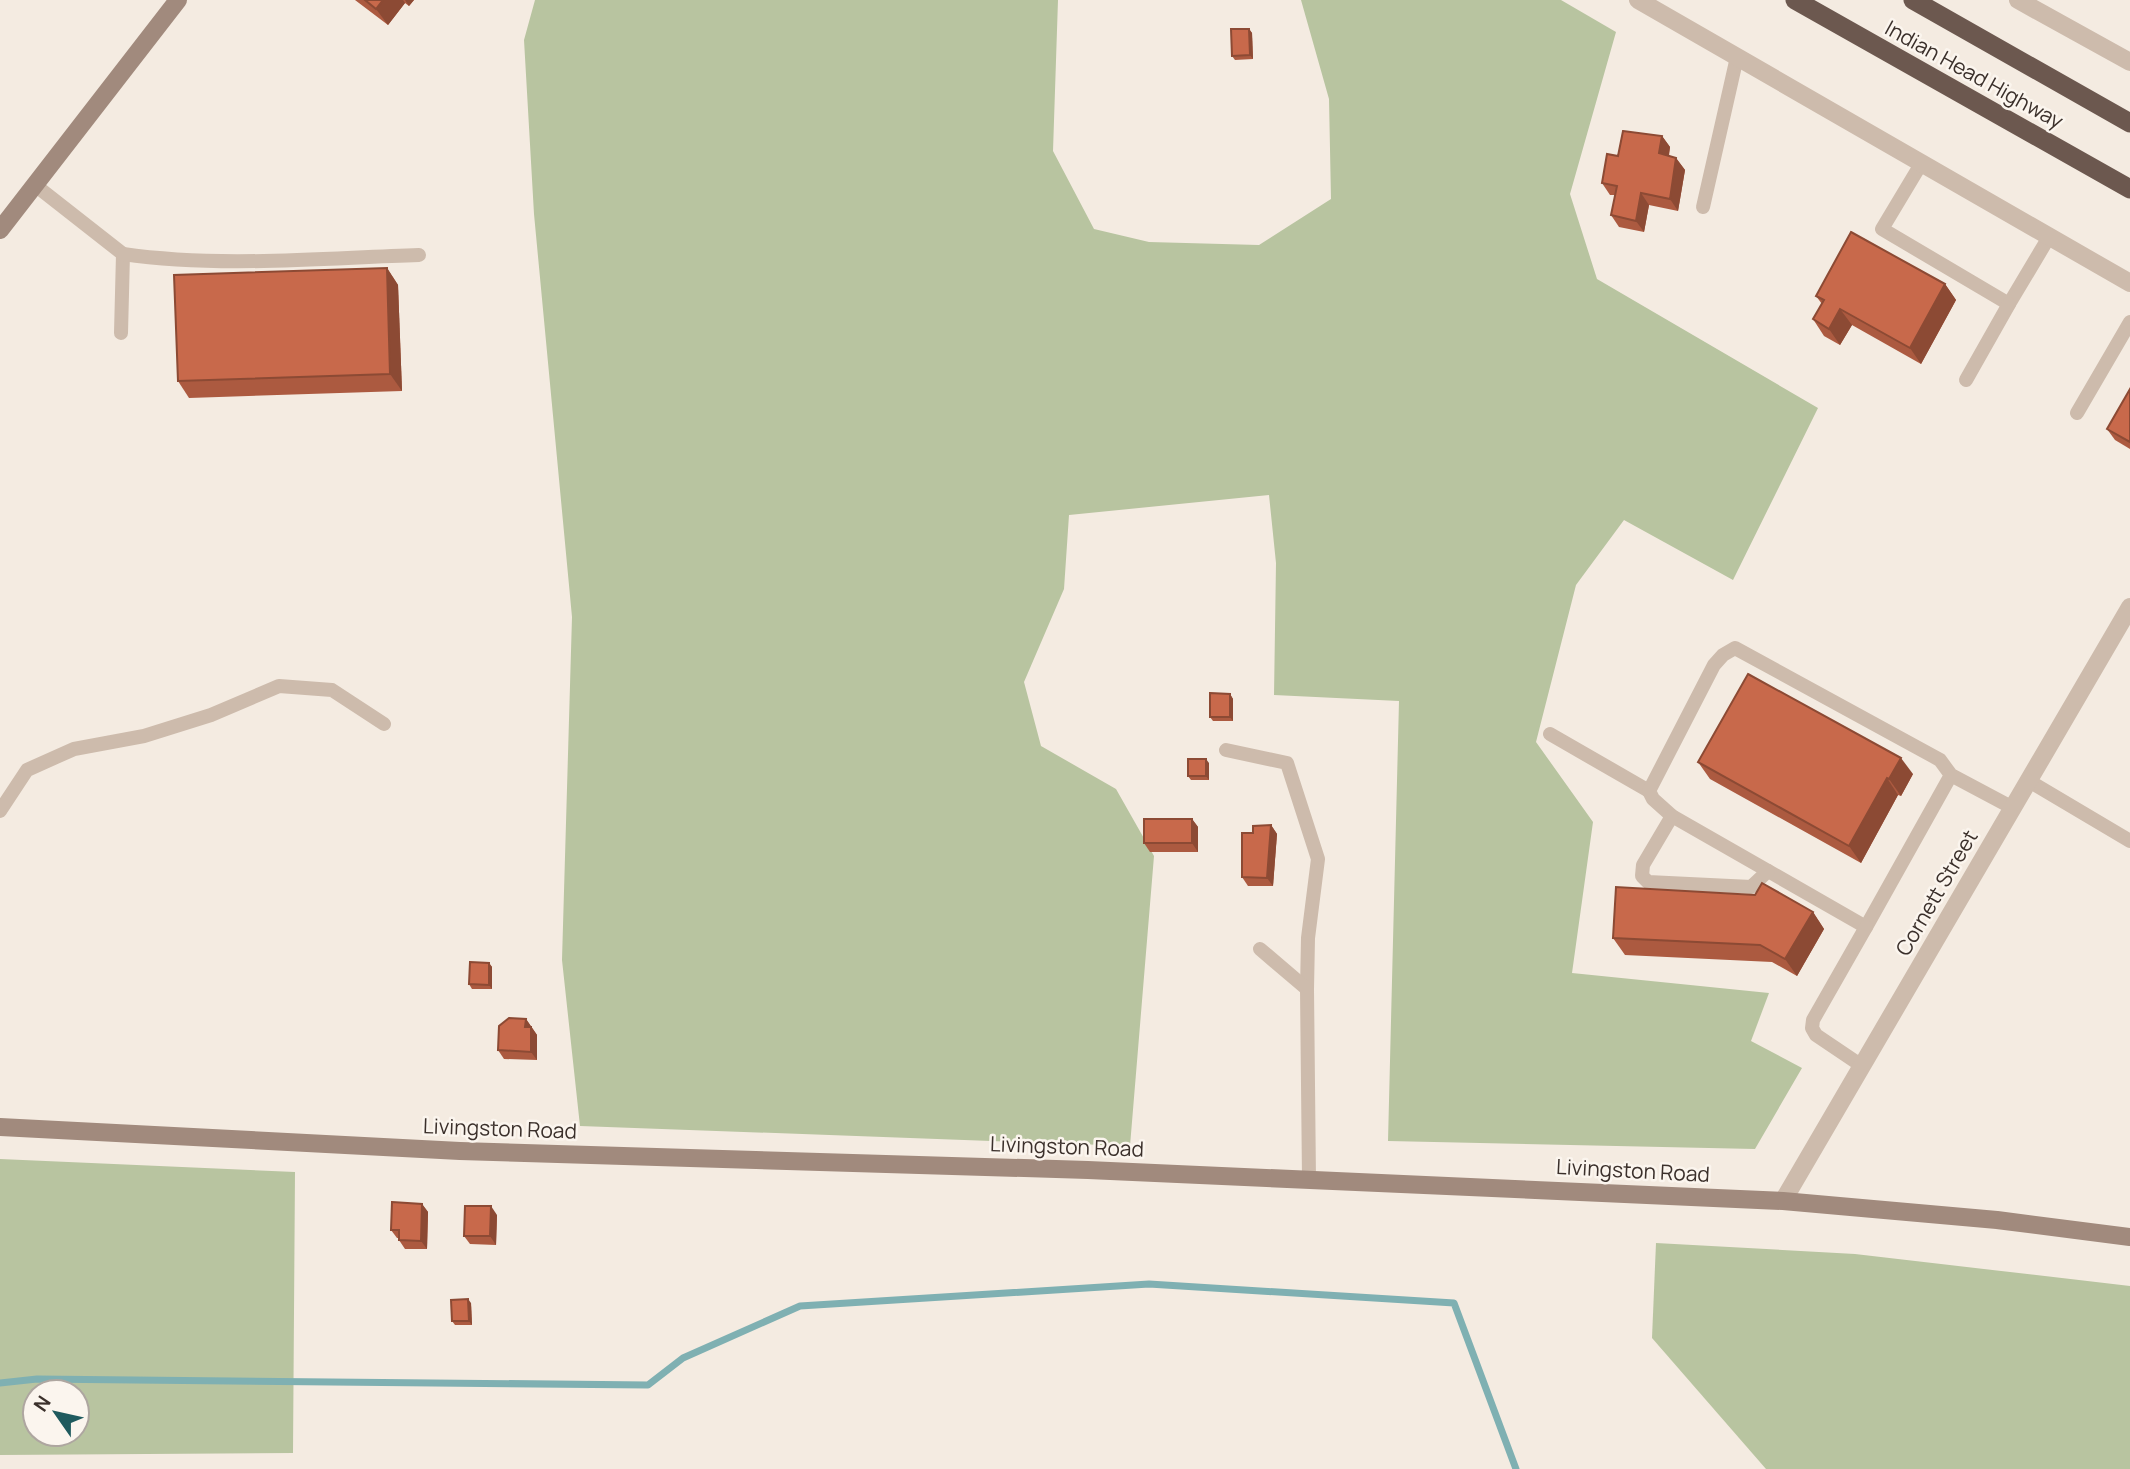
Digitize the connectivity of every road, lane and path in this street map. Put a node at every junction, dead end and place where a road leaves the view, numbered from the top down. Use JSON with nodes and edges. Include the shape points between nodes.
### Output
{"nodes":[{"id":1,"x":178,"y":0,"type":"edge"},
{"id":2,"x":1638,"y":0,"type":"edge"},
{"id":3,"x":1795,"y":0,"type":"edge"},
{"id":4,"x":1913,"y":0,"type":"edge"},
{"id":5,"x":2018,"y":0,"type":"edge"},
{"id":6,"x":1737,"y":57,"type":"junction"},
{"id":7,"x":2130,"y":62,"type":"edge"},
{"id":8,"x":2130,"y":123,"type":"edge"},
{"id":9,"x":1920,"y":164,"type":"junction"},
{"id":10,"x":35,"y":185,"type":"junction"},
{"id":11,"x":2130,"y":189,"type":"edge"},
{"id":12,"x":1703,"y":206,"type":"dead end"},
{"id":13,"x":0,"y":230,"type":"edge"},
{"id":14,"x":2049,"y":237,"type":"junction"},
{"id":15,"x":123,"y":254,"type":"junction"},
{"id":16,"x":419,"y":255,"type":"dead end"},
{"id":17,"x":2130,"y":284,"type":"edge"},
{"id":18,"x":2009,"y":304,"type":"junction"},
{"id":19,"x":2130,"y":322,"type":"edge"},
{"id":20,"x":121,"y":333,"type":"dead end"},
{"id":21,"x":1966,"y":380,"type":"dead end"},
{"id":22,"x":2077,"y":413,"type":"dead end"},
{"id":23,"x":2130,"y":607,"type":"edge"},
{"id":24,"x":384,"y":724,"type":"dead end"},
{"id":25,"x":1550,"y":734,"type":"dead end"},
{"id":26,"x":1226,"y":750,"type":"dead end"},
{"id":27,"x":1951,"y":775,"type":"junction"},
{"id":28,"x":2029,"y":780,"type":"junction"},
{"id":29,"x":1649,"y":791,"type":"junction"},
{"id":30,"x":2013,"y":808,"type":"junction"},
{"id":31,"x":0,"y":811,"type":"edge"},
{"id":32,"x":1672,"y":816,"type":"junction"},
{"id":33,"x":2130,"y":841,"type":"edge"},
{"id":34,"x":1768,"y":872,"type":"junction"},
{"id":35,"x":1866,"y":928,"type":"junction"},
{"id":36,"x":1260,"y":949,"type":"dead end"},
{"id":37,"x":1307,"y":989,"type":"junction"},
{"id":38,"x":1862,"y":1066,"type":"junction"},
{"id":39,"x":0,"y":1127,"type":"edge"},
{"id":40,"x":1309,"y":1179,"type":"junction"},
{"id":41,"x":1783,"y":1201,"type":"junction"},
{"id":42,"x":2130,"y":1237,"type":"edge"}],
"edges":[{"from":1,"to":10,"type":"main road"},
{"from":2,"to":6,"type":"street"},
{"from":3,"to":11,"type":"highway","name":"Indian Head Highway"},
{"from":4,"to":8,"type":"highway","name":"Indian Head Highway"},
{"from":5,"to":7,"type":"street"},
{"from":6,"to":9,"type":"street"},
{"from":6,"to":12,"type":"lane"},
{"from":9,"to":14,"type":"street"},
{"from":9,"to":18,"type":"lane","via":[[1882,229]]},
{"from":10,"to":13,"type":"main road"},
{"from":10,"to":15,"type":"lane"},
{"from":14,"to":17,"type":"street"},
{"from":14,"to":18,"type":"lane"},
{"from":15,"to":16,"type":"lane","via":[[230,260]]},
{"from":15,"to":20,"type":"lane"},
{"from":18,"to":21,"type":"lane"},
{"from":19,"to":22,"type":"lane"},
{"from":23,"to":28,"type":"street","name":"Cornett Street"},
{"from":24,"to":31,"type":"lane","via":[[332,690],[279,686],[211,715],[144,736],[74,749],[27,770]]},
{"from":25,"to":29,"type":"lane"},
{"from":26,"to":37,"type":"lane","via":[[1287,763],[1318,859],[1307,938]]},
{"from":27,"to":29,"type":"lane","via":[[1940,760],[1735,648],[1714,666]]},
{"from":27,"to":30,"type":"lane"},
{"from":27,"to":35,"type":"lane"},
{"from":28,"to":30,"type":"street","name":"Cornett Street"},
{"from":28,"to":33,"type":"lane"},
{"from":29,"to":32,"type":"lane"},
{"from":30,"to":38,"type":"street","name":"Cornett Street"},
{"from":32,"to":34,"type":"lane"},
{"from":32,"to":34,"type":"lane","via":[[1643,866],[1642,876],[1648,883],[1751,887]]},
{"from":34,"to":35,"type":"lane"},
{"from":35,"to":38,"type":"lane","via":[[1812,1028]]},
{"from":36,"to":37,"type":"lane"},
{"from":37,"to":40,"type":"lane"},
{"from":38,"to":41,"type":"street","name":"Cornett Street"},
{"from":39,"to":40,"type":"main road","name":"Livingston Road","via":[[460,1151]]},
{"from":40,"to":41,"type":"main road","name":"Livingston Road"},
{"from":41,"to":42,"type":"main road","name":"Livingston Road"}]}
